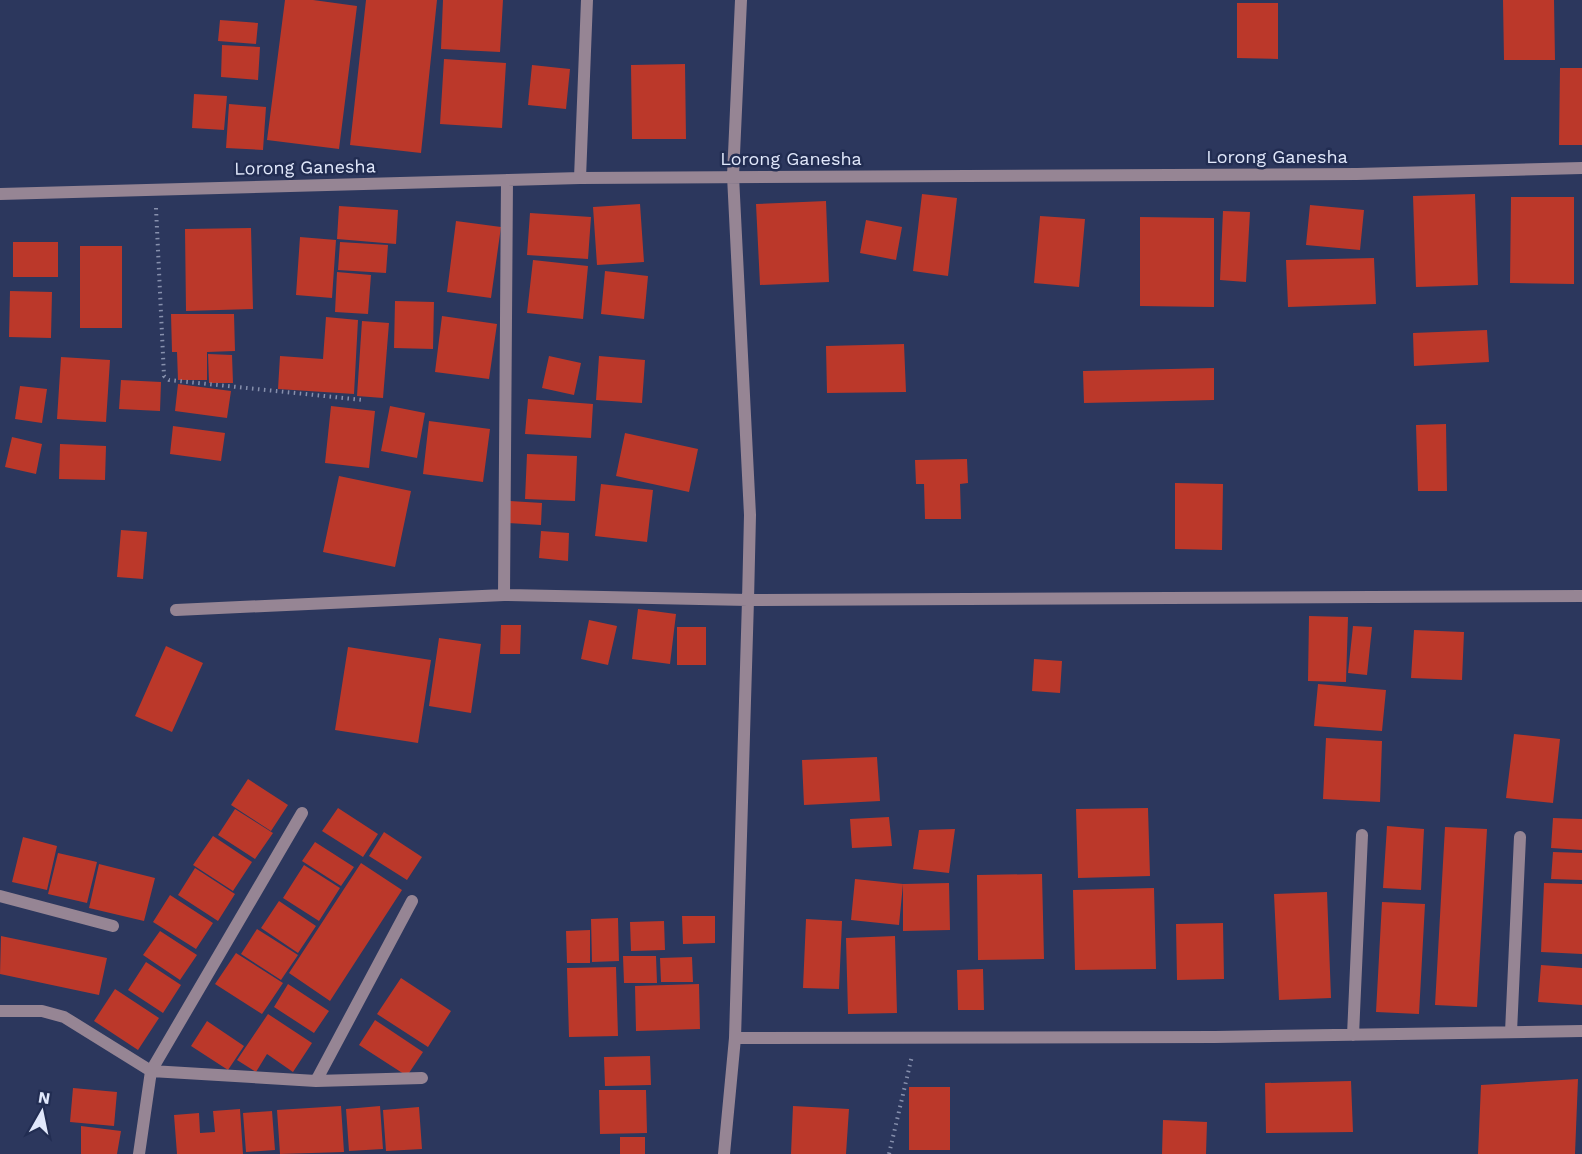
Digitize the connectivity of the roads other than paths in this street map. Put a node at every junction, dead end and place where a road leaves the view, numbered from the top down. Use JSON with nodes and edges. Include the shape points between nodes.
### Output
{"nodes":[{"id":1,"x":587,"y":0,"type":"edge"},
{"id":2,"x":741,"y":0,"type":"edge"},
{"id":3,"x":1582,"y":168,"type":"edge"},
{"id":4,"x":733,"y":176,"type":"junction"},
{"id":5,"x":580,"y":178,"type":"junction"},
{"id":6,"x":507,"y":180,"type":"junction"},
{"id":7,"x":0,"y":194,"type":"edge"},
{"id":8,"x":504,"y":595,"type":"junction"},
{"id":9,"x":1582,"y":596,"type":"edge"},
{"id":10,"x":748,"y":600,"type":"junction"},
{"id":11,"x":176,"y":610,"type":"dead end"},
{"id":12,"x":302,"y":813,"type":"dead end"},
{"id":13,"x":1362,"y":835,"type":"dead end"},
{"id":14,"x":1520,"y":837,"type":"dead end"},
{"id":15,"x":0,"y":896,"type":"edge"},
{"id":16,"x":412,"y":901,"type":"dead end"},
{"id":17,"x":113,"y":926,"type":"dead end"},
{"id":18,"x":0,"y":1011,"type":"edge"},
{"id":19,"x":1582,"y":1031,"type":"edge"},
{"id":20,"x":1511,"y":1032,"type":"junction"},
{"id":21,"x":1353,"y":1035,"type":"junction"},
{"id":22,"x":735,"y":1038,"type":"junction"},
{"id":23,"x":151,"y":1071,"type":"junction"},
{"id":24,"x":422,"y":1078,"type":"dead end"},
{"id":25,"x":316,"y":1081,"type":"junction"},
{"id":26,"x":139,"y":1154,"type":"edge"},
{"id":27,"x":724,"y":1154,"type":"edge"}],
"edges":[{"from":1,"to":5,"type":"street"},
{"from":2,"to":4,"type":"street"},
{"from":3,"to":4,"type":"street","name":"Lorong Ganesha","via":[[1357,174]]},
{"from":4,"to":5,"type":"street","name":"Lorong Ganesha"},
{"from":4,"to":10,"type":"street","via":[[750,515]]},
{"from":5,"to":6,"type":"street","name":"Lorong Ganesha"},
{"from":6,"to":7,"type":"street","name":"Lorong Ganesha"},
{"from":6,"to":8,"type":"street"},
{"from":8,"to":10,"type":"street"},
{"from":8,"to":11,"type":"street"},
{"from":9,"to":10,"type":"street"},
{"from":10,"to":22,"type":"street"},
{"from":12,"to":23,"type":"street"},
{"from":13,"to":21,"type":"street"},
{"from":14,"to":20,"type":"street"},
{"from":15,"to":17,"type":"street"},
{"from":16,"to":25,"type":"street"},
{"from":18,"to":23,"type":"street","via":[[42,1011],[64,1017]]},
{"from":19,"to":20,"type":"street"},
{"from":20,"to":21,"type":"street"},
{"from":21,"to":22,"type":"street"},
{"from":22,"to":27,"type":"street"},
{"from":23,"to":25,"type":"street"},
{"from":23,"to":26,"type":"street"},
{"from":24,"to":25,"type":"street"}]}
